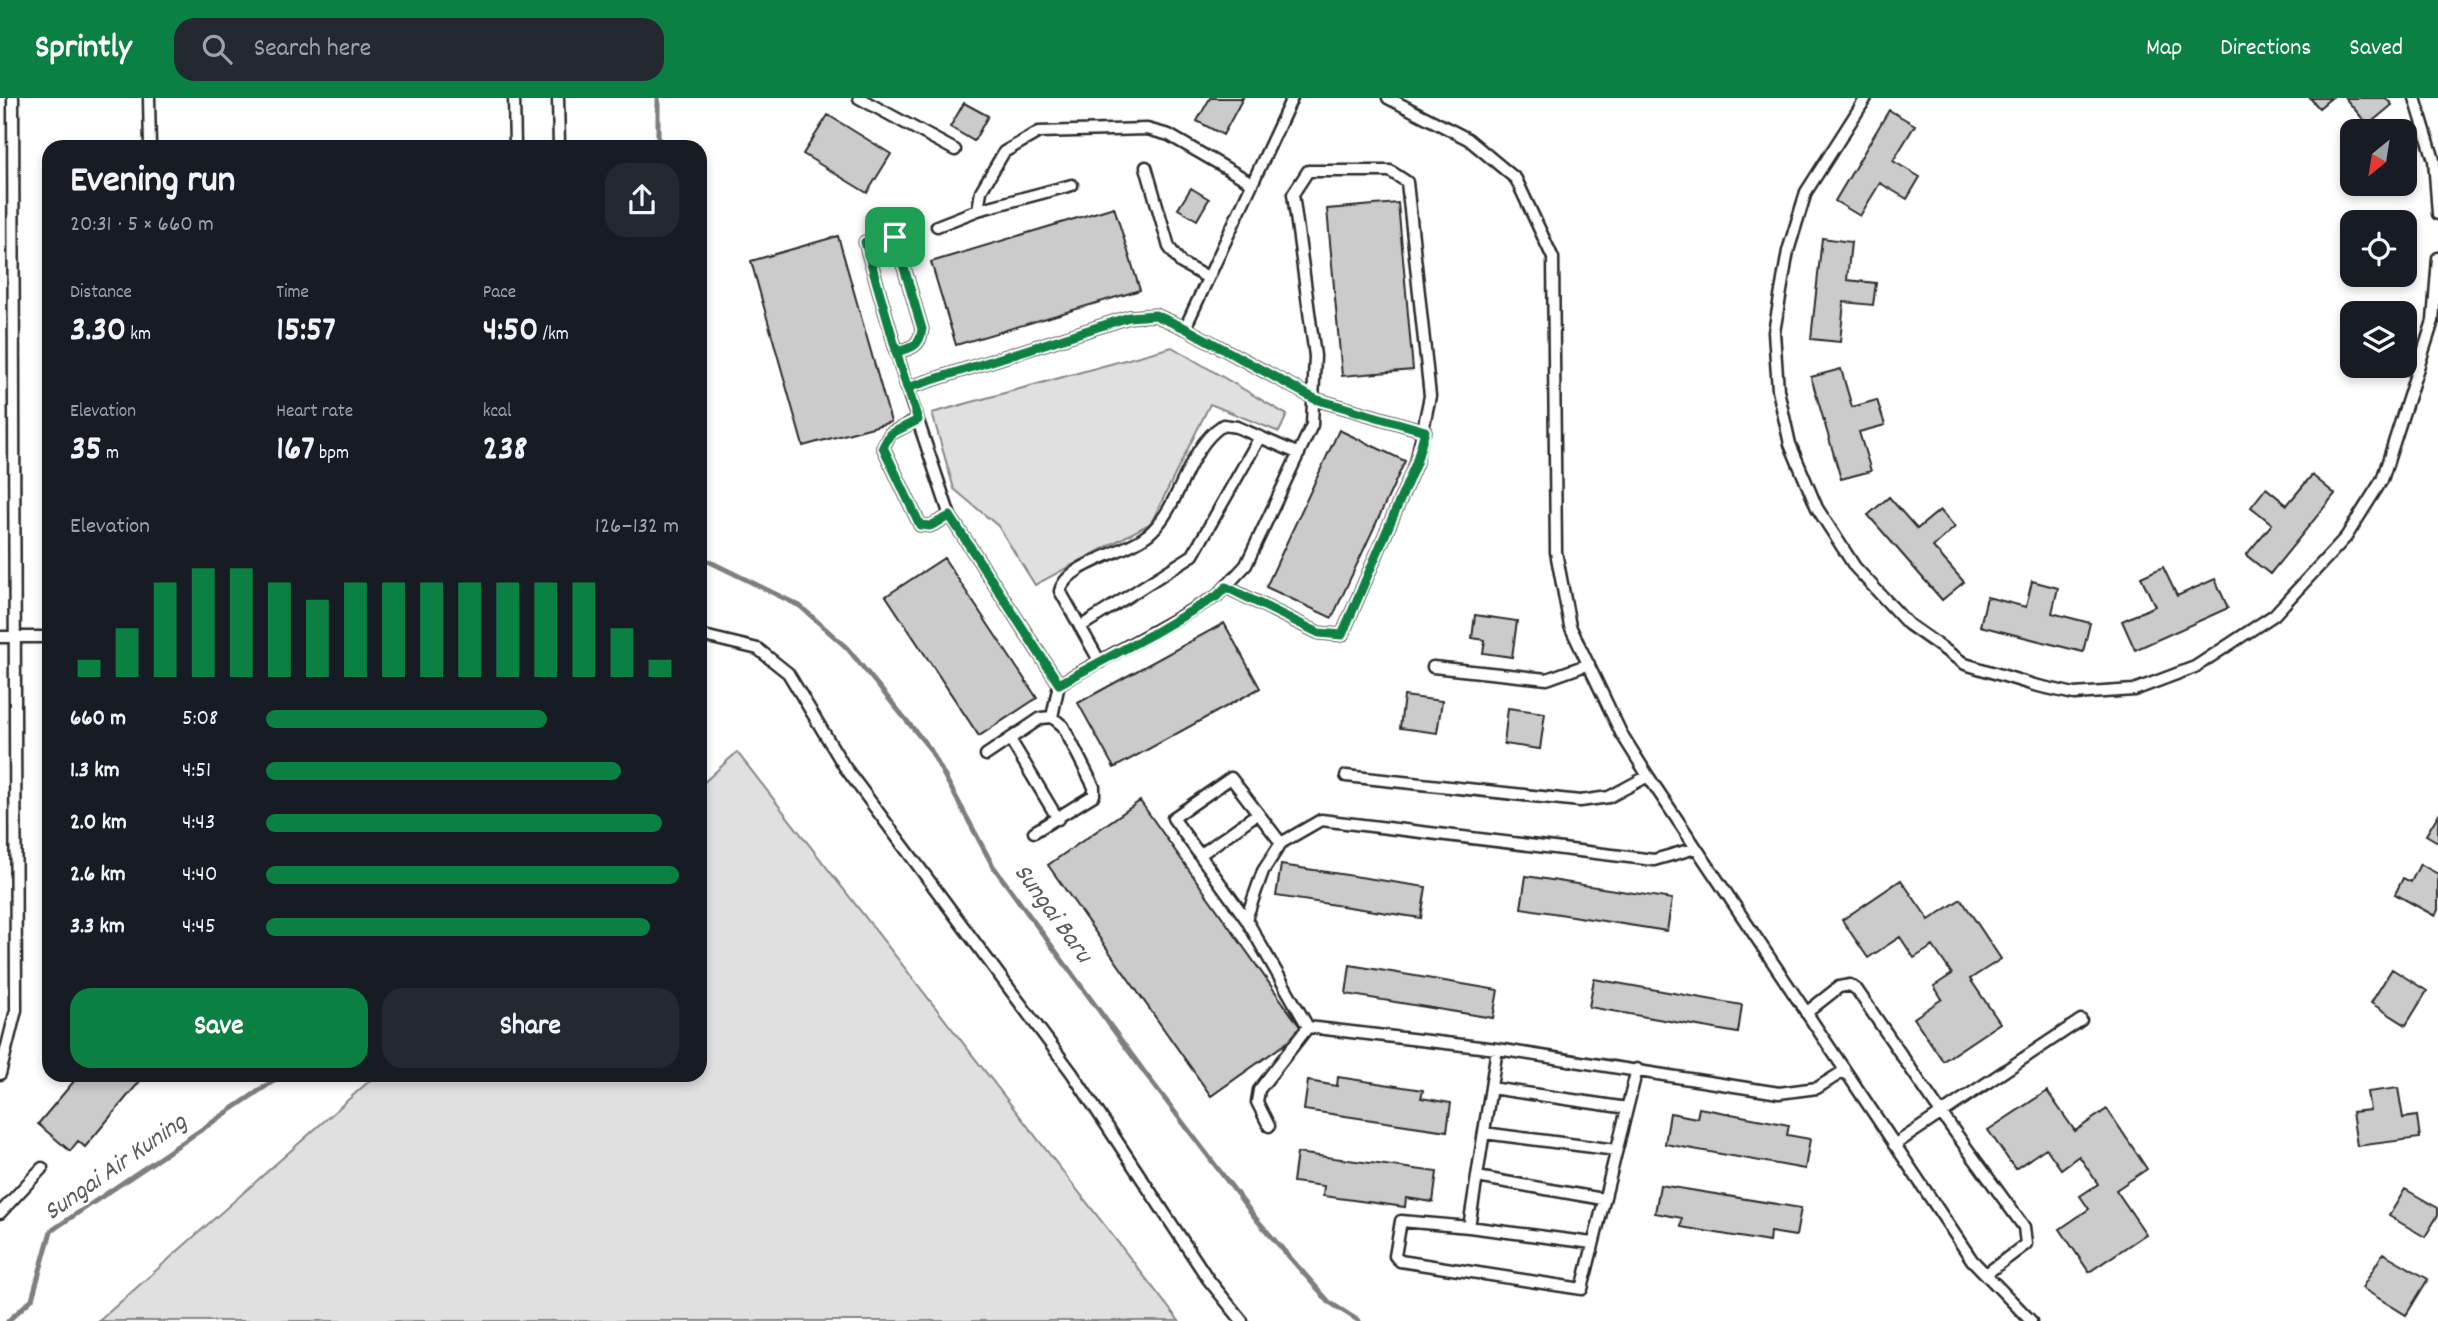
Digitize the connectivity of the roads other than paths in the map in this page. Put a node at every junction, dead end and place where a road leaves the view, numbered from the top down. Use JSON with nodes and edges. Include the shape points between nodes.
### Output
{"nodes":[{"id":1,"x":13,"y":98,"type":"edge"},
{"id":2,"x":149,"y":98,"type":"edge"},
{"id":3,"x":514,"y":98,"type":"edge"},
{"id":4,"x":558,"y":98,"type":"edge"},
{"id":5,"x":859,"y":98,"type":"edge"},
{"id":6,"x":1292,"y":98,"type":"edge"},
{"id":7,"x":1388,"y":98,"type":"edge"},
{"id":8,"x":1866,"y":98,"type":"edge"},
{"id":9,"x":2415,"y":98,"type":"edge"},
{"id":10,"x":150,"y":140,"type":"edge"},
{"id":11,"x":515,"y":140,"type":"edge"},
{"id":12,"x":559,"y":140,"type":"edge"},
{"id":13,"x":954,"y":150,"type":"dead end"},
{"id":14,"x":1146,"y":167,"type":"dead end"},
{"id":15,"x":1252,"y":183,"type":"junction"},
{"id":16,"x":1072,"y":185,"type":"dead end"},
{"id":17,"x":978,"y":210,"type":"junction"},
{"id":18,"x":2438,"y":214,"type":"edge"},
{"id":19,"x":937,"y":226,"type":"dead end"},
{"id":20,"x":2438,"y":258,"type":"edge"},
{"id":21,"x":1208,"y":278,"type":"junction"},
{"id":22,"x":2435,"y":322,"type":"edge"},
{"id":23,"x":1185,"y":328,"type":"junction"},
{"id":24,"x":896,"y":352,"type":"junction"},
{"id":25,"x":907,"y":388,"type":"junction"},
{"id":26,"x":1315,"y":399,"type":"junction"},
{"id":27,"x":918,"y":420,"type":"junction"},
{"id":28,"x":1425,"y":431,"type":"junction"},
{"id":29,"x":1260,"y":437,"type":"junction"},
{"id":30,"x":1299,"y":454,"type":"junction"},
{"id":31,"x":950,"y":516,"type":"junction"},
{"id":32,"x":1226,"y":587,"type":"junction"},
{"id":33,"x":1080,"y":626,"type":"junction"},
{"id":34,"x":0,"y":637,"type":"edge"},
{"id":35,"x":42,"y":637,"type":"edge"},
{"id":36,"x":707,"y":637,"type":"edge"},
{"id":37,"x":16,"y":638,"type":"junction"},
{"id":38,"x":1100,"y":662,"type":"junction"},
{"id":39,"x":1589,"y":664,"type":"junction"},
{"id":40,"x":1433,"y":667,"type":"dead end"},
{"id":41,"x":1059,"y":684,"type":"junction"},
{"id":42,"x":1052,"y":717,"type":"junction"},
{"id":43,"x":1010,"y":738,"type":"junction"},
{"id":44,"x":986,"y":755,"type":"dead end"},
{"id":45,"x":1346,"y":776,"type":"dead end"},
{"id":46,"x":1648,"y":776,"type":"junction"},
{"id":47,"x":1258,"y":813,"type":"junction"},
{"id":48,"x":1058,"y":818,"type":"junction"},
{"id":49,"x":1034,"y":832,"type":"dead end"},
{"id":50,"x":1281,"y":843,"type":"junction"},
{"id":51,"x":1696,"y":848,"type":"junction"},
{"id":52,"x":1200,"y":855,"type":"junction"},
{"id":53,"x":1246,"y":919,"type":"junction"},
{"id":54,"x":1805,"y":1013,"type":"junction"},
{"id":55,"x":2081,"y":1020,"type":"dead end"},
{"id":56,"x":1308,"y":1027,"type":"junction"},
{"id":57,"x":1497,"y":1049,"type":"junction"},
{"id":58,"x":1637,"y":1069,"type":"junction"},
{"id":59,"x":1844,"y":1071,"type":"junction"},
{"id":60,"x":0,"y":1074,"type":"edge"},
{"id":61,"x":1491,"y":1088,"type":"junction"},
{"id":62,"x":1627,"y":1108,"type":"junction"},
{"id":63,"x":1941,"y":1113,"type":"junction"},
{"id":64,"x":1269,"y":1126,"type":"dead end"},
{"id":65,"x":1483,"y":1133,"type":"junction"},
{"id":66,"x":1894,"y":1145,"type":"junction"},
{"id":67,"x":1616,"y":1150,"type":"junction"},
{"id":68,"x":42,"y":1168,"type":"dead end"},
{"id":69,"x":1477,"y":1177,"type":"junction"},
{"id":70,"x":1603,"y":1199,"type":"junction"},
{"id":71,"x":0,"y":1213,"type":"edge"},
{"id":72,"x":1469,"y":1227,"type":"junction"},
{"id":73,"x":1592,"y":1243,"type":"junction"},
{"id":74,"x":1986,"y":1274,"type":"junction"},
{"id":75,"x":1242,"y":1321,"type":"edge"},
{"id":76,"x":2031,"y":1321,"type":"edge"}],
"edges":[{"from":1,"to":37,"type":"lane"},
{"from":2,"to":10,"type":"lane"},
{"from":3,"to":11,"type":"lane"},
{"from":4,"to":12,"type":"lane"},
{"from":5,"to":13,"type":"lane"},
{"from":6,"to":15,"type":"lane"},
{"from":7,"to":39,"type":"lane","via":[[1468,139],[1516,179],[1553,258],[1556,552],[1570,626]]},
{"from":8,"to":22,"type":"lane","via":[[1806,192],[1791,239],[1774,332],[1778,390],[1790,444],[1817,508],[1855,567],[1909,624],[1965,664],[2074,694],[2134,690],[2195,667],[2274,615],[2346,537],[2382,480]]},
{"from":9,"to":18,"type":"lane","via":[[2434,160]]},
{"from":14,"to":21,"type":"lane","via":[[1170,247],[1181,263]]},
{"from":15,"to":17,"type":"lane","via":[[1169,135],[1147,129],[1040,132],[1004,152],[981,191]]},
{"from":15,"to":21,"type":"lane"},
{"from":16,"to":17,"type":"lane"},
{"from":17,"to":19,"type":"lane"},
{"from":20,"to":22,"type":"lane"},
{"from":21,"to":23,"type":"lane"},
{"from":23,"to":25,"type":"lane","via":[[1155,315],[1129,317]]},
{"from":23,"to":26,"type":"lane"},
{"from":24,"to":24,"type":"lane","via":[[913,348],[921,340],[922,329],[895,237],[865,242]]},
{"from":24,"to":25,"type":"lane"},
{"from":25,"to":27,"type":"lane"},
{"from":26,"to":28,"type":"lane"},
{"from":26,"to":28,"type":"lane","via":[[1315,356],[1293,194],[1308,171],[1390,171],[1407,182],[1430,396]]},
{"from":26,"to":30,"type":"lane","via":[[1312,425]]},
{"from":27,"to":31,"type":"lane"},
{"from":27,"to":31,"type":"lane","via":[[890,434],[883,447],[920,525],[930,526]]},
{"from":28,"to":32,"type":"lane","via":[[1416,463],[1342,635],[1319,633]]},
{"from":29,"to":30,"type":"lane"},
{"from":29,"to":33,"type":"lane","via":[[1193,555]]},
{"from":29,"to":33,"type":"lane","via":[[1223,425],[1213,431],[1151,532],[1062,583],[1060,591]]},
{"from":30,"to":32,"type":"lane","via":[[1246,565]]},
{"from":31,"to":41,"type":"lane"},
{"from":32,"to":38,"type":"lane"},
{"from":33,"to":38,"type":"lane"},
{"from":34,"to":37,"type":"lane"},
{"from":35,"to":37,"type":"lane"},
{"from":36,"to":75,"type":"lane","via":[[758,649],[788,673],[844,766],[1072,1073],[1208,1279]]},
{"from":37,"to":60,"type":"lane","via":[[16,1010]]},
{"from":38,"to":41,"type":"lane"},
{"from":39,"to":40,"type":"lane","via":[[1547,680]]},
{"from":39,"to":46,"type":"lane","via":[[1621,733]]},
{"from":41,"to":42,"type":"lane"},
{"from":42,"to":43,"type":"lane","via":[[1041,718]]},
{"from":42,"to":48,"type":"lane","via":[[1063,726],[1094,787],[1091,799]]},
{"from":43,"to":44,"type":"lane"},
{"from":43,"to":48,"type":"lane"},
{"from":45,"to":46,"type":"lane","via":[[1580,801],[1609,797]]},
{"from":46,"to":51,"type":"lane"},
{"from":47,"to":50,"type":"lane"},
{"from":47,"to":52,"type":"lane"},
{"from":47,"to":52,"type":"lane","via":[[1231,778],[1173,818]]},
{"from":48,"to":49,"type":"lane"},
{"from":50,"to":51,"type":"lane","via":[[1321,820],[1654,860]]},
{"from":50,"to":53,"type":"lane","via":[[1263,871]]},
{"from":51,"to":54,"type":"lane"},
{"from":52,"to":53,"type":"lane"},
{"from":53,"to":56,"type":"lane"},
{"from":54,"to":59,"type":"lane"},
{"from":54,"to":63,"type":"lane","via":[[1839,987],[1857,989]]},
{"from":55,"to":63,"type":"lane"},
{"from":56,"to":57,"type":"lane"},
{"from":56,"to":64,"type":"lane","via":[[1259,1090],[1257,1102]]},
{"from":57,"to":58,"type":"lane"},
{"from":57,"to":61,"type":"lane"},
{"from":58,"to":59,"type":"lane","via":[[1779,1093],[1817,1088]]},
{"from":58,"to":62,"type":"lane"},
{"from":59,"to":66,"type":"lane"},
{"from":61,"to":62,"type":"lane"},
{"from":61,"to":65,"type":"lane"},
{"from":62,"to":67,"type":"lane"},
{"from":63,"to":66,"type":"lane"},
{"from":63,"to":74,"type":"lane","via":[[2028,1236],[2026,1244]]},
{"from":65,"to":67,"type":"lane"},
{"from":65,"to":69,"type":"lane"},
{"from":66,"to":74,"type":"lane"},
{"from":67,"to":70,"type":"lane"},
{"from":68,"to":71,"type":"lane"},
{"from":69,"to":70,"type":"lane"},
{"from":69,"to":72,"type":"lane"},
{"from":70,"to":73,"type":"lane"},
{"from":72,"to":73,"type":"lane"},
{"from":72,"to":73,"type":"lane","via":[[1401,1221],[1395,1255],[1400,1261],[1582,1289]]},
{"from":74,"to":76,"type":"lane"}]}
